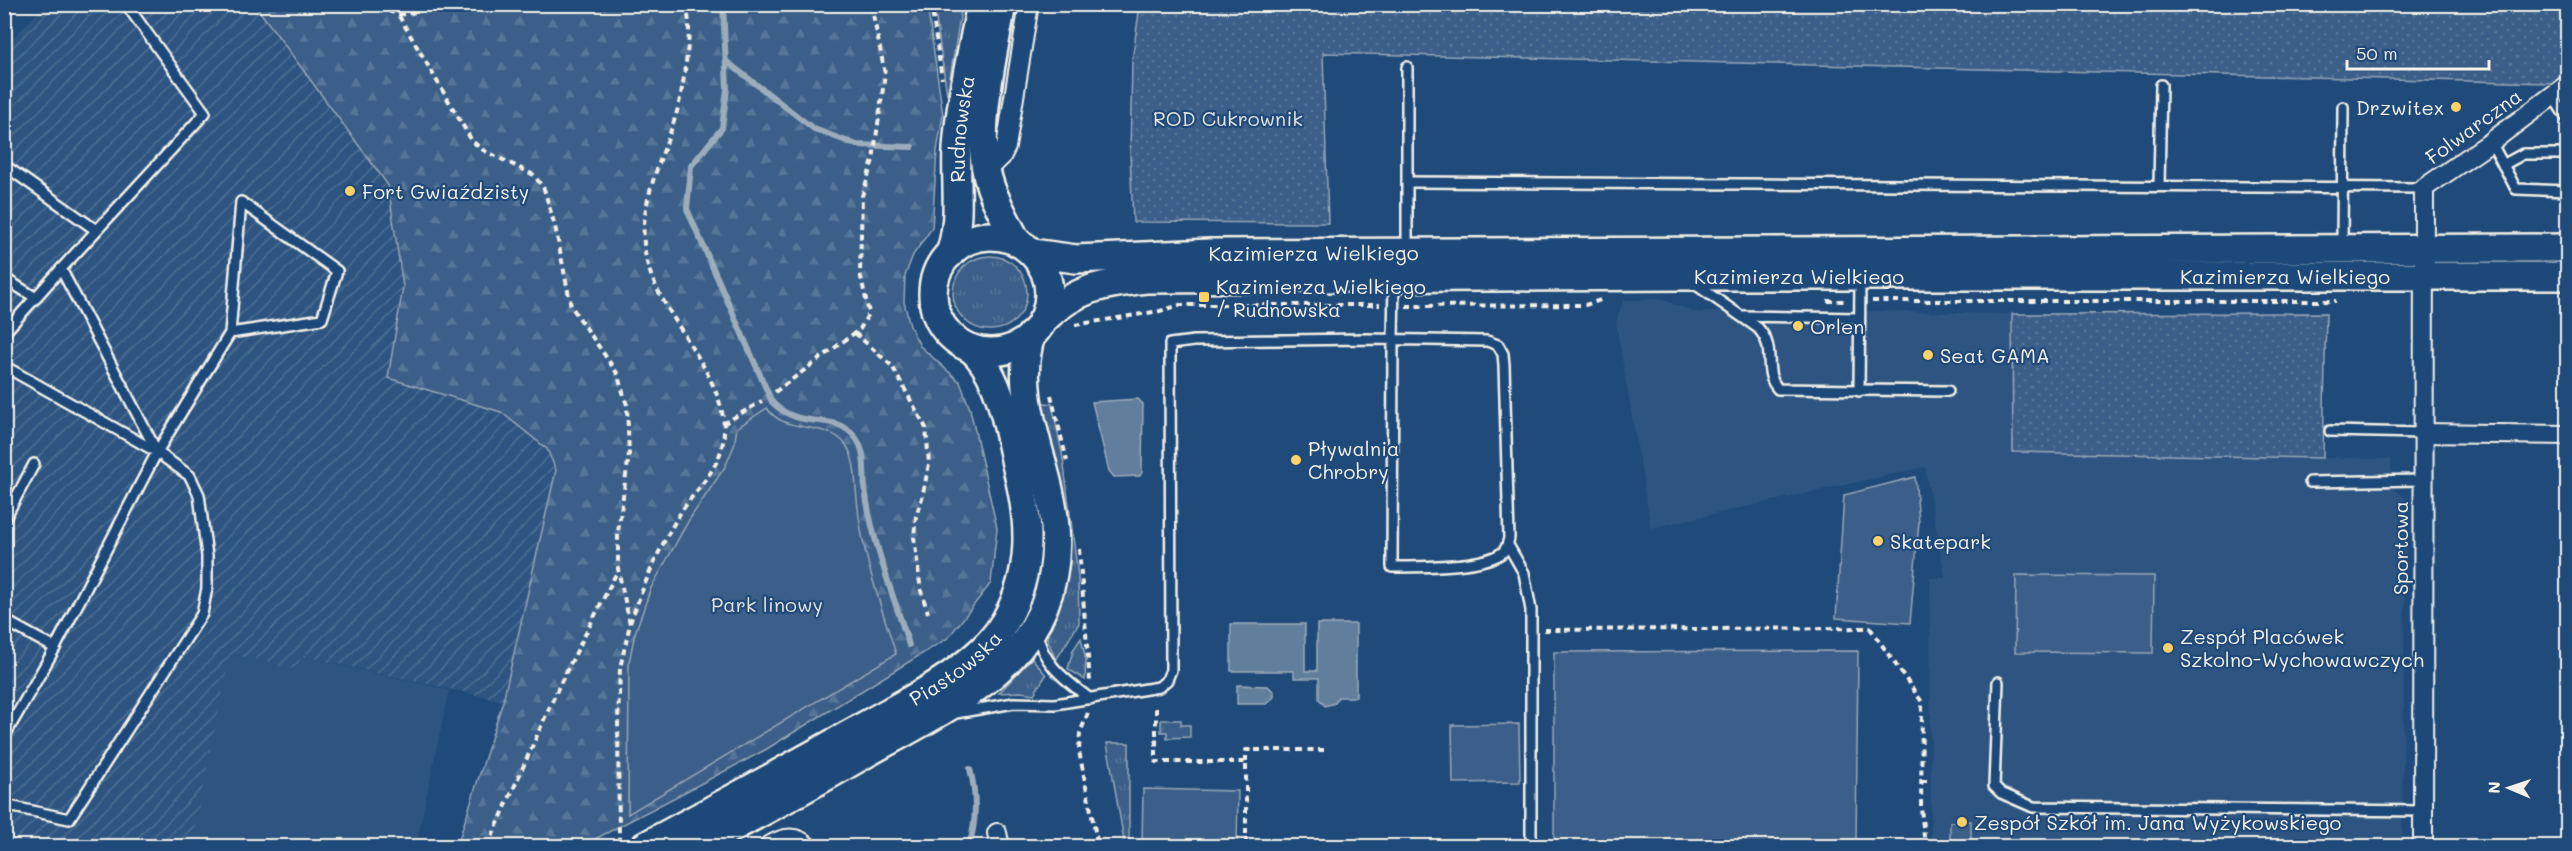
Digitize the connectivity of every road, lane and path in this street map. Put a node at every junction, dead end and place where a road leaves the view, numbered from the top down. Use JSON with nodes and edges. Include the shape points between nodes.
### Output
{"nodes":[{"id":1,"x":126,"y":4,"type":"edge"},
{"id":2,"x":380,"y":4,"type":"edge"},
{"id":3,"x":439,"y":4,"type":"edge"},
{"id":4,"x":686,"y":4,"type":"edge"},
{"id":5,"x":871,"y":4,"type":"edge"},
{"id":6,"x":931,"y":4,"type":"edge"},
{"id":7,"x":981,"y":4,"type":"edge"},
{"id":8,"x":1002,"y":4,"type":"edge"},
{"id":9,"x":1029,"y":4,"type":"edge"},
{"id":10,"x":399,"y":16,"type":"junction"},
{"id":11,"x":1407,"y":67,"type":"dead end"},
{"id":12,"x":2568,"y":84,"type":"edge"},
{"id":13,"x":2161,"y":85,"type":"dead end"},
{"id":14,"x":943,"y":86,"type":"dead end"},
{"id":15,"x":2552,"y":95,"type":"junction"},
{"id":16,"x":2343,"y":107,"type":"dead end"},
{"id":17,"x":2568,"y":120,"type":"edge"},
{"id":18,"x":2491,"y":142,"type":"junction"},
{"id":19,"x":2568,"y":154,"type":"edge"},
{"id":20,"x":4,"y":165,"type":"edge"},
{"id":21,"x":2503,"y":165,"type":"junction"},
{"id":22,"x":986,"y":171,"type":"junction"},
{"id":23,"x":1407,"y":182,"type":"junction"},
{"id":24,"x":2159,"y":186,"type":"junction"},
{"id":25,"x":2342,"y":188,"type":"junction"},
{"id":26,"x":2424,"y":188,"type":"junction"},
{"id":27,"x":2568,"y":191,"type":"edge"},
{"id":28,"x":96,"y":230,"type":"junction"},
{"id":29,"x":1025,"y":248,"type":"junction"},
{"id":30,"x":2568,"y":248,"type":"edge"},
{"id":31,"x":2342,"y":249,"type":"junction"},
{"id":32,"x":2424,"y":249,"type":"junction"},
{"id":33,"x":950,"y":254,"type":"junction"},
{"id":34,"x":1400,"y":265,"type":"junction"},
{"id":35,"x":61,"y":269,"type":"junction"},
{"id":36,"x":1860,"y":271,"type":"junction"},
{"id":37,"x":1683,"y":276,"type":"junction"},
{"id":38,"x":2568,"y":276,"type":"edge"},
{"id":39,"x":2424,"y":277,"type":"junction"},
{"id":40,"x":4,"y":278,"type":"edge"},
{"id":41,"x":36,"y":298,"type":"junction"},
{"id":42,"x":1606,"y":298,"type":"dead end"},
{"id":43,"x":1818,"y":301,"type":"dead end"},
{"id":44,"x":2344,"y":301,"type":"dead end"},
{"id":45,"x":1393,"y":306,"type":"junction"},
{"id":46,"x":1743,"y":316,"type":"junction"},
{"id":47,"x":1859,"y":318,"type":"junction"},
{"id":48,"x":1073,"y":325,"type":"dead end"},
{"id":49,"x":1037,"y":328,"type":"junction"},
{"id":50,"x":4,"y":333,"type":"edge"},
{"id":51,"x":230,"y":333,"type":"junction"},
{"id":52,"x":855,"y":333,"type":"junction"},
{"id":53,"x":1393,"y":340,"type":"junction"},
{"id":54,"x":970,"y":348,"type":"junction"},
{"id":55,"x":4,"y":366,"type":"edge"},
{"id":56,"x":1025,"y":388,"type":"junction"},
{"id":57,"x":1859,"y":391,"type":"junction"},
{"id":58,"x":1948,"y":391,"type":"dead end"},
{"id":59,"x":776,"y":392,"type":"dead end"},
{"id":60,"x":762,"y":401,"type":"dead end"},
{"id":61,"x":723,"y":424,"type":"junction"},
{"id":62,"x":2330,"y":431,"type":"dead end"},
{"id":63,"x":2422,"y":433,"type":"junction"},
{"id":64,"x":2568,"y":435,"type":"edge"},
{"id":65,"x":157,"y":452,"type":"junction"},
{"id":66,"x":1067,"y":462,"type":"dead end"},
{"id":67,"x":34,"y":464,"type":"dead end"},
{"id":68,"x":2422,"y":480,"type":"junction"},
{"id":69,"x":2310,"y":482,"type":"dead end"},
{"id":70,"x":4,"y":520,"type":"edge"},
{"id":71,"x":1078,"y":540,"type":"dead end"},
{"id":72,"x":1508,"y":545,"type":"junction"},
{"id":73,"x":618,"y":569,"type":"junction"},
{"id":74,"x":928,"y":613,"type":"dead end"},
{"id":75,"x":4,"y":620,"type":"edge"},
{"id":76,"x":630,"y":624,"type":"junction"},
{"id":77,"x":1035,"y":624,"type":"junction"},
{"id":78,"x":1531,"y":630,"type":"junction"},
{"id":79,"x":55,"y":648,"type":"junction"},
{"id":80,"x":1998,"y":682,"type":"dead end"},
{"id":81,"x":1090,"y":699,"type":"junction"},
{"id":82,"x":1156,"y":708,"type":"dead end"},
{"id":83,"x":924,"y":721,"type":"junction"},
{"id":84,"x":4,"y":737,"type":"edge"},
{"id":85,"x":1324,"y":750,"type":"dead end"},
{"id":86,"x":1246,"y":762,"type":"junction"},
{"id":87,"x":1921,"y":781,"type":"junction"},
{"id":88,"x":1931,"y":781,"type":"dead end"},
{"id":89,"x":4,"y":805,"type":"edge"},
{"id":90,"x":2423,"y":811,"type":"junction"},
{"id":91,"x":631,"y":840,"type":"edge"},
{"id":92,"x":804,"y":843,"type":"edge"},
{"id":93,"x":488,"y":846,"type":"edge"},
{"id":94,"x":608,"y":846,"type":"edge"},
{"id":95,"x":698,"y":846,"type":"edge"},
{"id":96,"x":769,"y":846,"type":"edge"},
{"id":97,"x":1098,"y":846,"type":"edge"},
{"id":98,"x":1246,"y":846,"type":"edge"},
{"id":99,"x":1531,"y":846,"type":"edge"},
{"id":100,"x":1925,"y":846,"type":"edge"},
{"id":101,"x":2423,"y":846,"type":"edge"}],
"edges":[{"from":1,"to":28,"type":"lane","via":[[205,113]]},
{"from":2,"to":10,"type":"path"},
{"from":3,"to":10,"type":"path"},
{"from":4,"to":61,"type":"path","via":[[686,68],[678,108],[648,200],[644,235],[648,265],[661,295],[710,378]]},
{"from":5,"to":52,"type":"path","via":[[885,74],[873,160],[862,196],[860,273],[869,313]]},
{"from":6,"to":14,"type":"path"},
{"from":7,"to":33,"type":"main road","name":"Rudnowska","via":[[959,126],[958,221]]},
{"from":8,"to":22,"type":"main road","name":"Rudnowska","via":[[983,133]]},
{"from":9,"to":22,"type":"street","via":[[1006,147]]},
{"from":10,"to":73,"type":"path","via":[[472,141],[534,175],[544,189],[571,306],[617,373],[627,405],[628,453],[618,532]]},
{"from":11,"to":23,"type":"lane"},
{"from":12,"to":15,"type":"street","name":"Folwarczna"},
{"from":13,"to":24,"type":"lane"},
{"from":15,"to":17,"type":"lane"},
{"from":15,"to":18,"type":"street","name":"Folwarczna"},
{"from":16,"to":25,"type":"lane"},
{"from":18,"to":21,"type":"lane"},
{"from":18,"to":26,"type":"street","name":"Folwarczna"},
{"from":19,"to":21,"type":"lane","via":[[2523,154]]},
{"from":20,"to":28,"type":"lane"},
{"from":21,"to":27,"type":"lane","via":[[2516,189]]},
{"from":22,"to":29,"type":"main road","name":"Rudnowska","via":[[990,187]]},
{"from":23,"to":24,"type":"lane"},
{"from":23,"to":34,"type":"lane"},
{"from":24,"to":25,"type":"lane"},
{"from":25,"to":26,"type":"lane"},
{"from":25,"to":31,"type":"lane"},
{"from":26,"to":32,"type":"street","name":"Folwarczna"},
{"from":28,"to":35,"type":"lane"},
{"from":29,"to":33,"type":"main road","via":[[987,236],[967,242]]},
{"from":29,"to":34,"type":"main road","name":"Kazimierza Wielkiego","via":[[1076,260],[1210,253]]},
{"from":29,"to":49,"type":"main road","via":[[1043,268],[1048,285],[1048,304]]},
{"from":30,"to":32,"type":"main road","name":"Kazimierza Wielkiego"},
{"from":31,"to":32,"type":"main road","name":"Kazimierza Wielkiego"},
{"from":31,"to":36,"type":"main road","name":"Kazimierza Wielkiego"},
{"from":32,"to":39,"type":"street","name":"Sportowa"},
{"from":33,"to":54,"type":"main road","via":[[938,271],[934,301],[946,330]]},
{"from":34,"to":36,"type":"main road","name":"Kazimierza Wielkiego"},
{"from":34,"to":37,"type":"main road","name":"Kazimierza Wielkiego"},
{"from":34,"to":45,"type":"lane"},
{"from":34,"to":49,"type":"main road","name":"Kazimierza Wielkiego","via":[[1123,282],[1080,292],[1056,308]]},
{"from":35,"to":41,"type":"lane"},
{"from":35,"to":65,"type":"lane"},
{"from":36,"to":37,"type":"main road","name":"Kazimierza Wielkiego"},
{"from":36,"to":39,"type":"main road","name":"Kazimierza Wielkiego"},
{"from":36,"to":43,"type":"path"},
{"from":36,"to":44,"type":"path"},
{"from":36,"to":47,"type":"lane"},
{"from":37,"to":46,"type":"lane"},
{"from":38,"to":39,"type":"main road","name":"Kazimierza Wielkiego"},
{"from":39,"to":63,"type":"street","name":"Sportowa"},
{"from":40,"to":41,"type":"lane"},
{"from":41,"to":50,"type":"lane"},
{"from":42,"to":45,"type":"path","via":[[1585,305]]},
{"from":45,"to":48,"type":"path","via":[[1180,305]]},
{"from":45,"to":53,"type":"lane"},
{"from":46,"to":47,"type":"lane"},
{"from":46,"to":57,"type":"lane","via":[[1766,337],[1772,382],[1778,389]]},
{"from":47,"to":57,"type":"lane"},
{"from":49,"to":54,"type":"main road","via":[[1023,342],[1003,351]]},
{"from":49,"to":56,"type":"main road","name":"Piastowska","via":[[1025,363]]},
{"from":51,"to":51,"type":"lane","via":[[322,319],[337,271],[241,202]]},
{"from":51,"to":65,"type":"lane"},
{"from":52,"to":59,"type":"path"},
{"from":52,"to":74,"type":"path","via":[[892,366],[926,428],[928,464],[914,537]]},
{"from":53,"to":72,"type":"lane","via":[[1487,341],[1498,345],[1504,365]]},
{"from":53,"to":72,"type":"lane","via":[[1392,567],[1467,563],[1492,557]]},
{"from":53,"to":81,"type":"lane","via":[[1194,340],[1170,344],[1171,670],[1159,687]]},
{"from":54,"to":91,"type":"main road","name":"Piastowska","via":[[983,360],[994,382],[1027,515],[1027,563],[1011,610],[999,631],[967,663],[923,692],[792,767]]},
{"from":55,"to":65,"type":"lane"},
{"from":56,"to":66,"type":"path","via":[[1046,382]]},
{"from":56,"to":77,"type":"main road","name":"Piastowska","via":[[1054,512],[1056,537],[1052,582]]},
{"from":57,"to":58,"type":"lane"},
{"from":60,"to":61,"type":"path"},
{"from":61,"to":76,"type":"path","via":[[722,448],[715,466],[664,540]]},
{"from":62,"to":63,"type":"lane"},
{"from":63,"to":64,"type":"street"},
{"from":63,"to":68,"type":"street","name":"Sportowa"},
{"from":65,"to":79,"type":"lane"},
{"from":65,"to":89,"type":"lane","via":[[190,476],[199,495],[207,556],[202,614],[69,819]]},
{"from":67,"to":70,"type":"lane"},
{"from":68,"to":69,"type":"lane"},
{"from":68,"to":90,"type":"street","name":"Sportowa"},
{"from":71,"to":81,"type":"path"},
{"from":72,"to":78,"type":"lane","via":[[1528,585]]},
{"from":73,"to":76,"type":"path"},
{"from":73,"to":93,"type":"path","via":[[559,686]]},
{"from":75,"to":79,"type":"lane"},
{"from":76,"to":91,"type":"path","via":[[620,669],[618,710]]},
{"from":77,"to":81,"type":"lane","via":[[1038,641],[1050,663]]},
{"from":77,"to":83,"type":"main road","name":"Piastowska","via":[[1005,666],[976,690]]},
{"from":78,"to":87,"type":"path","via":[[1870,628],[1922,702]]},
{"from":78,"to":99,"type":"lane"},
{"from":79,"to":84,"type":"lane"},
{"from":80,"to":90,"type":"lane","via":[[1994,786],[2032,807]]},
{"from":81,"to":83,"type":"lane","via":[[989,706]]},
{"from":81,"to":97,"type":"path","via":[[1078,751]]},
{"from":82,"to":86,"type":"path","via":[[1156,762]]},
{"from":83,"to":95,"type":"main road","name":"Piastowska"},
{"from":85,"to":86,"type":"path","via":[[1246,750]]},
{"from":86,"to":98,"type":"path"},
{"from":87,"to":88,"type":"path"},
{"from":87,"to":100,"type":"path"},
{"from":90,"to":101,"type":"street","name":"Sportowa"},
{"from":91,"to":94,"type":"path"},
{"from":92,"to":96,"type":"street","via":[[789,837]]}]}
